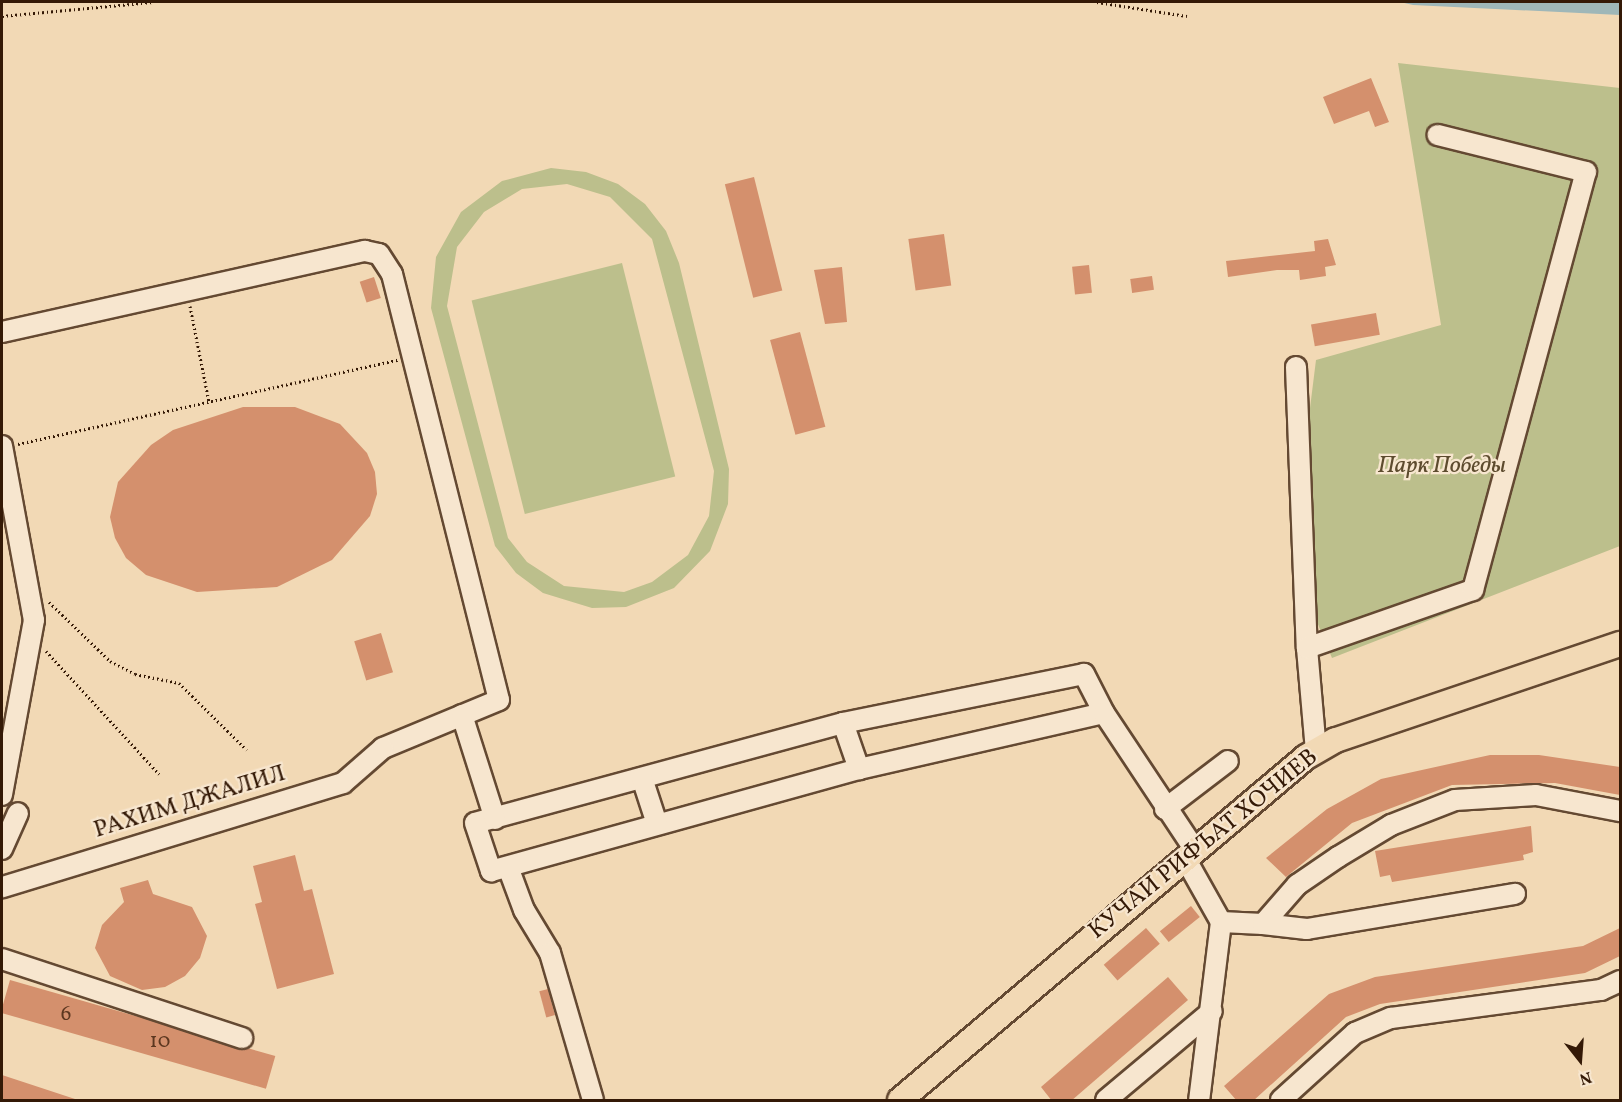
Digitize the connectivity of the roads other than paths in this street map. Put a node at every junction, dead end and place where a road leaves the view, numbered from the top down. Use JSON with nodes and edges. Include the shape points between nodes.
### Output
{"nodes":[{"id":1,"x":1438,"y":135,"type":"dead end"},
{"id":2,"x":2,"y":332,"type":"edge"},
{"id":3,"x":1296,"y":368,"type":"dead end"},
{"id":4,"x":2,"y":447,"type":"edge"},
{"id":5,"x":1620,"y":644,"type":"edge"},
{"id":6,"x":1307,"y":648,"type":"junction"},
{"id":7,"x":1104,"y":712,"type":"junction"},
{"id":8,"x":462,"y":716,"type":"junction"},
{"id":9,"x":843,"y":723,"type":"junction"},
{"id":10,"x":1316,"y":751,"type":"junction"},
{"id":11,"x":1228,"y":761,"type":"dead end"},
{"id":12,"x":859,"y":769,"type":"junction"},
{"id":13,"x":642,"y":778,"type":"junction"},
{"id":14,"x":2,"y":795,"type":"edge"},
{"id":15,"x":1165,"y":809,"type":"junction"},
{"id":16,"x":1620,"y":810,"type":"edge"},
{"id":17,"x":18,"y":813,"type":"dead end"},
{"id":18,"x":495,"y":819,"type":"junction"},
{"id":19,"x":657,"y":824,"type":"junction"},
{"id":20,"x":2,"y":849,"type":"edge"},
{"id":21,"x":1190,"y":854,"type":"junction"},
{"id":22,"x":508,"y":867,"type":"junction"},
{"id":23,"x":2,"y":887,"type":"edge"},
{"id":24,"x":1515,"y":894,"type":"dead end"},
{"id":25,"x":1221,"y":922,"type":"junction"},
{"id":26,"x":1263,"y":924,"type":"junction"},
{"id":27,"x":2,"y":959,"type":"edge"},
{"id":28,"x":1620,"y":981,"type":"edge"},
{"id":29,"x":1212,"y":1011,"type":"junction"},
{"id":30,"x":242,"y":1038,"type":"dead end"},
{"id":31,"x":593,"y":1101,"type":"edge"},
{"id":32,"x":900,"y":1101,"type":"edge"},
{"id":33,"x":1106,"y":1101,"type":"edge"},
{"id":34,"x":1199,"y":1101,"type":"edge"},
{"id":35,"x":1281,"y":1101,"type":"edge"}],
"edges":[{"from":1,"to":6,"type":"street","via":[[1586,172],[1473,590]]},
{"from":2,"to":8,"type":"street","name":"РАХИМ ДЖАЛИЛ","via":[[365,251],[379,254],[392,274],[499,700]]},
{"from":3,"to":6,"type":"street"},
{"from":4,"to":14,"type":"street","via":[[30,581],[33,636]]},
{"from":5,"to":10,"type":"main road","name":"КУЧАИ РИФЪАТ ХОЧИЕВ"},
{"from":6,"to":10,"type":"street"},
{"from":7,"to":9,"type":"street","via":[[1084,674]]},
{"from":7,"to":12,"type":"street"},
{"from":7,"to":15,"type":"street"},
{"from":8,"to":18,"type":"street"},
{"from":8,"to":23,"type":"street","name":"РАХИМ ДЖАЛИЛ","via":[[383,748],[344,783]]},
{"from":9,"to":12,"type":"street"},
{"from":9,"to":13,"type":"street"},
{"from":10,"to":21,"type":"main road","name":"КУЧАИ РИФЪАТ ХОЧИЕВ"},
{"from":11,"to":15,"type":"street"},
{"from":12,"to":19,"type":"street"},
{"from":13,"to":18,"type":"street"},
{"from":13,"to":19,"type":"street"},
{"from":15,"to":21,"type":"street"},
{"from":16,"to":26,"type":"street","via":[[1536,795],[1455,800],[1426,809],[1297,885]]},
{"from":17,"to":20,"type":"street"},
{"from":18,"to":22,"type":"street","via":[[476,823],[491,871]]},
{"from":19,"to":22,"type":"street"},
{"from":21,"to":25,"type":"street"},
{"from":21,"to":32,"type":"main road","name":"КУЧАИ РИФЪАТ ХОЧИЕВ"},
{"from":22,"to":31,"type":"street","via":[[524,910],[550,953]]},
{"from":24,"to":26,"type":"street","via":[[1307,929]]},
{"from":25,"to":26,"type":"street"},
{"from":25,"to":29,"type":"street"},
{"from":27,"to":30,"type":"street"},
{"from":28,"to":35,"type":"street","via":[[1601,990],[1391,1017],[1355,1033]]},
{"from":29,"to":33,"type":"street"},
{"from":29,"to":34,"type":"street"}]}
